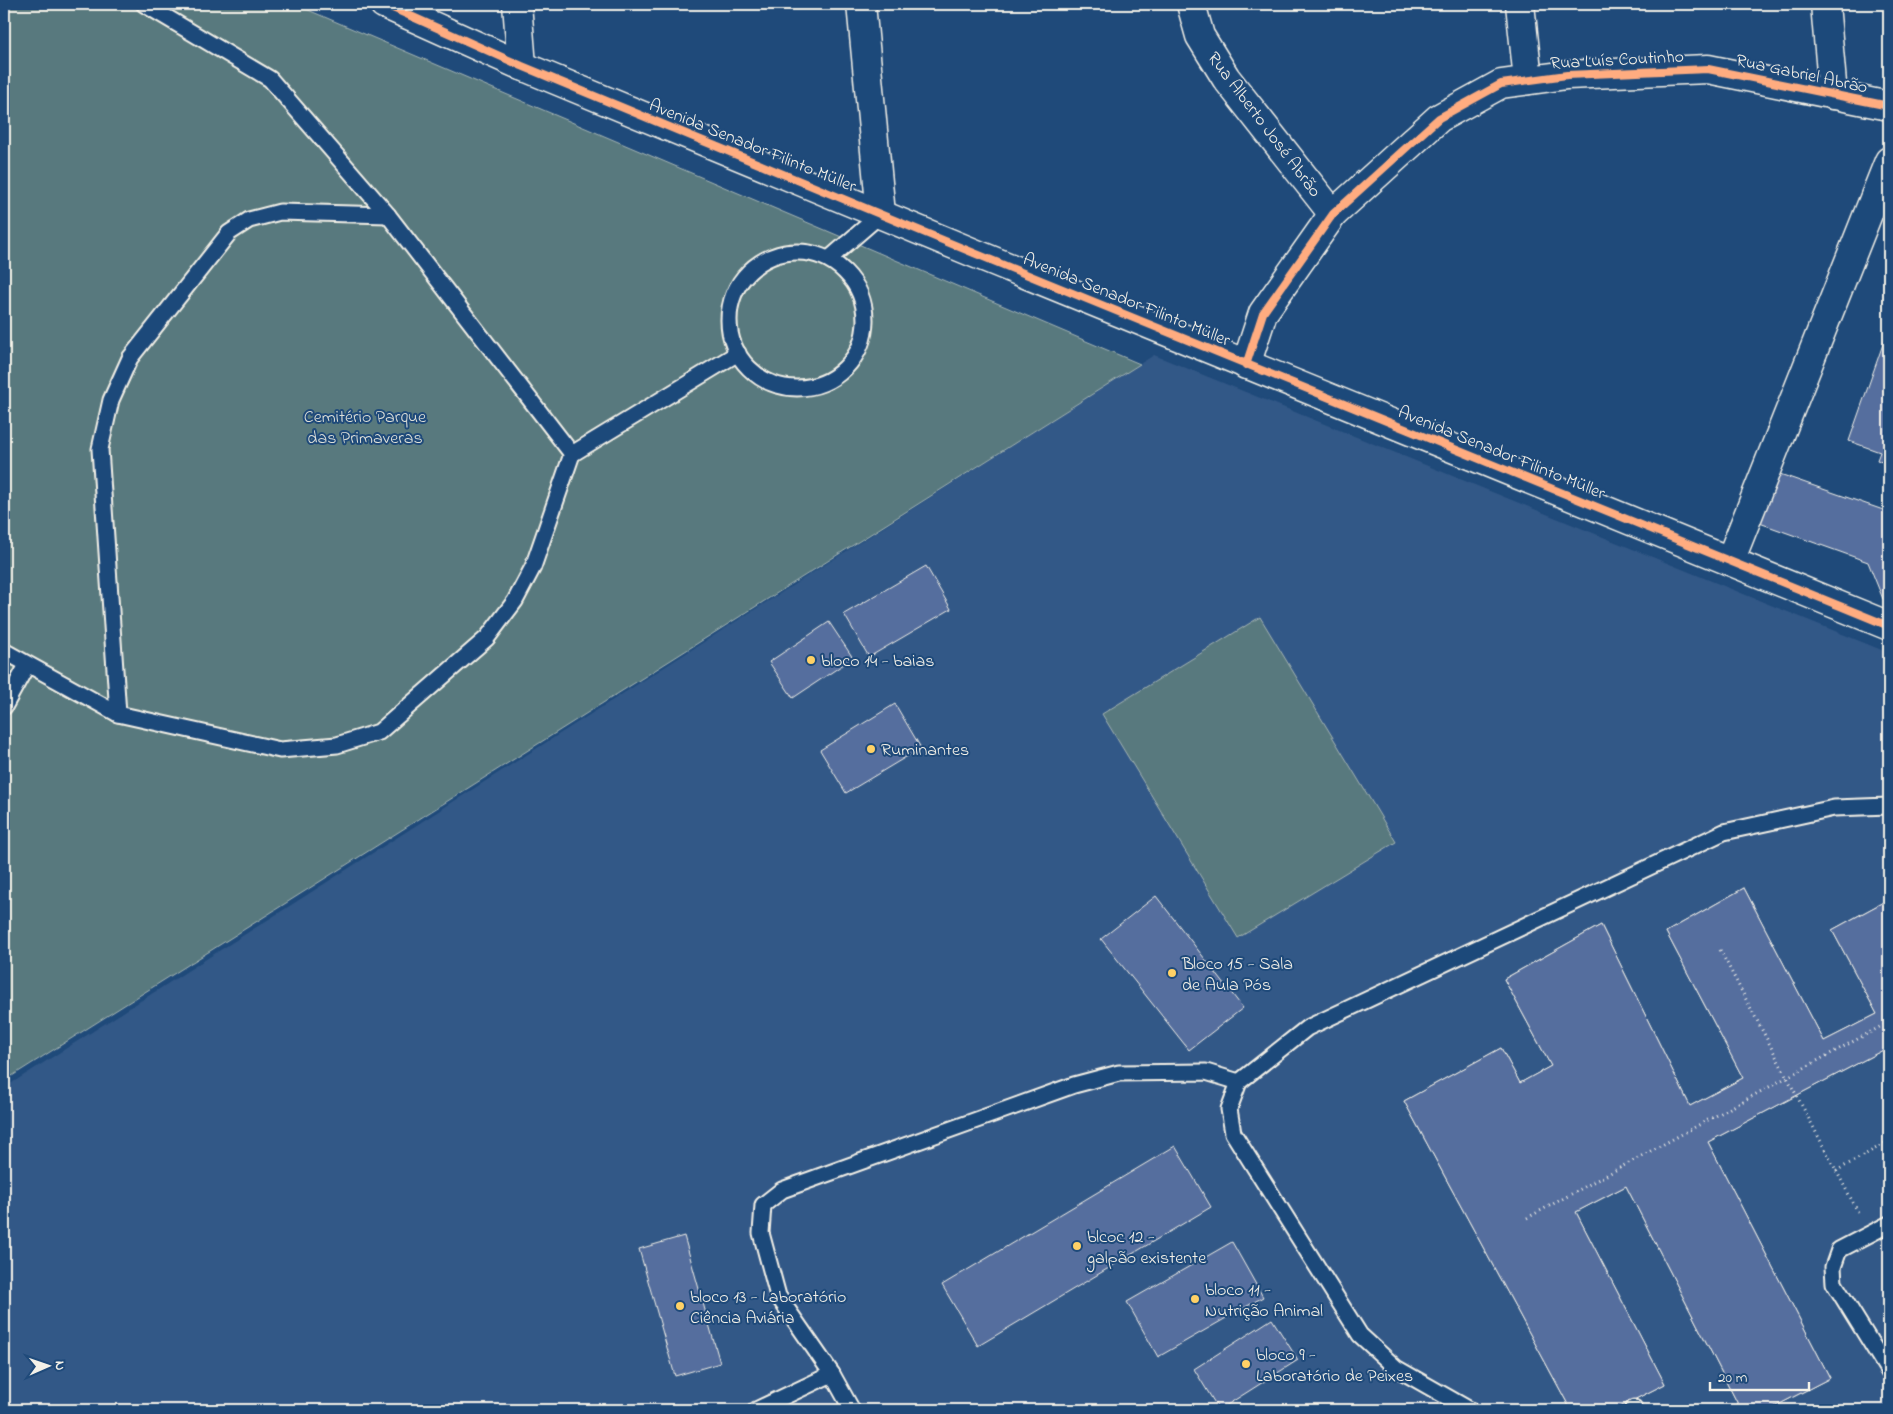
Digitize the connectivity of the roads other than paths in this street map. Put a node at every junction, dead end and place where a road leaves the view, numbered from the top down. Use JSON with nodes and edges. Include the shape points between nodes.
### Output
{"nodes":[{"id":1,"x":144,"y":4,"type":"edge"},
{"id":2,"x":384,"y":4,"type":"edge"},
{"id":3,"x":517,"y":4,"type":"edge"},
{"id":4,"x":861,"y":4,"type":"edge"},
{"id":5,"x":1191,"y":4,"type":"edge"},
{"id":6,"x":1520,"y":4,"type":"edge"},
{"id":7,"x":1825,"y":4,"type":"edge"},
{"id":8,"x":522,"y":66,"type":"junction"},
{"id":9,"x":1708,"y":69,"type":"joint"},
{"id":10,"x":1528,"y":80,"type":"junction"},
{"id":11,"x":1833,"y":95,"type":"junction"},
{"id":12,"x":1889,"y":106,"type":"edge"},
{"id":13,"x":1889,"y":160,"type":"edge"},
{"id":14,"x":388,"y":214,"type":"junction"},
{"id":15,"x":881,"y":214,"type":"junction"},
{"id":16,"x":1333,"y":214,"type":"junction"},
{"id":17,"x":828,"y":260,"type":"junction"},
{"id":18,"x":738,"y":353,"type":"junction"},
{"id":19,"x":1246,"y":364,"type":"junction"},
{"id":20,"x":572,"y":454,"type":"junction"},
{"id":21,"x":1730,"y":561,"type":"junction"},
{"id":22,"x":1889,"y":626,"type":"edge"},
{"id":23,"x":4,"y":652,"type":"edge"},
{"id":24,"x":27,"y":665,"type":"junction"},
{"id":25,"x":4,"y":707,"type":"edge"},
{"id":26,"x":118,"y":714,"type":"junction"},
{"id":27,"x":1889,"y":806,"type":"edge"},
{"id":28,"x":1239,"y":1082,"type":"junction"},
{"id":29,"x":1889,"y":1224,"type":"edge"},
{"id":30,"x":1889,"y":1372,"type":"edge"},
{"id":31,"x":832,"y":1374,"type":"junction"},
{"id":32,"x":756,"y":1410,"type":"edge"},
{"id":33,"x":852,"y":1410,"type":"edge"},
{"id":34,"x":1470,"y":1410,"type":"edge"}],
"edges":[{"from":1,"to":14,"type":"lane","via":[[270,79]]},
{"from":2,"to":8,"type":"street","name":"Avenida Senador Filinto Müller"},
{"from":3,"to":8,"type":"street"},
{"from":4,"to":15,"type":"street"},
{"from":5,"to":16,"type":"street","name":"Rua Alberto José Abrão","via":[[1200,36],[1226,78]]},
{"from":6,"to":10,"type":"street"},
{"from":7,"to":11,"type":"street"},
{"from":8,"to":15,"type":"street","name":"Avenida Senador Filinto Müller"},
{"from":9,"to":10,"type":"street","name":"Rua Luís Coutinho","via":[[1567,75]]},
{"from":9,"to":11,"type":"street","name":"Rua Gabriel Abrão"},
{"from":10,"to":16,"type":"street","name":"Rua Luís Coutinho","via":[[1501,84],[1439,118]]},
{"from":11,"to":12,"type":"street","name":"Rua Gabriel Abrão"},
{"from":13,"to":21,"type":"street"},
{"from":14,"to":20,"type":"lane"},
{"from":14,"to":26,"type":"lane","via":[[280,212],[249,220],[229,234],[130,358],[111,400],[100,449]]},
{"from":15,"to":17,"type":"lane"},
{"from":15,"to":19,"type":"street","name":"Avenida Senador Filinto Müller"},
{"from":16,"to":19,"type":"street","via":[[1263,313]]},
{"from":17,"to":18,"type":"lane","via":[[810,253],[791,252],[772,256],[755,266],[733,297],[729,316],[730,336]]},
{"from":17,"to":18,"type":"lane","via":[[844,271],[856,286],[863,305],[865,324],[852,360],[821,384],[783,387],[749,369]]},
{"from":18,"to":20,"type":"lane"},
{"from":19,"to":21,"type":"street","name":"Avenida Senador Filinto Müller"},
{"from":20,"to":26,"type":"lane","via":[[533,567],[515,601],[486,638],[379,732],[336,745],[280,750]]},
{"from":21,"to":22,"type":"street","name":"Avenida Senador Filinto Müller"},
{"from":23,"to":24,"type":"lane"},
{"from":24,"to":25,"type":"lane"},
{"from":24,"to":26,"type":"lane"},
{"from":27,"to":28,"type":"lane","via":[[1834,808],[1724,832],[1308,1028]]},
{"from":28,"to":31,"type":"lane","via":[[1206,1072],[1119,1073],[1074,1085],[782,1190],[763,1205],[761,1233],[775,1287]]},
{"from":28,"to":34,"type":"lane","via":[[1229,1109],[1233,1133],[1360,1335],[1396,1368]]},
{"from":29,"to":30,"type":"lane","via":[[1839,1250],[1832,1267],[1834,1283]]},
{"from":31,"to":32,"type":"lane"},
{"from":31,"to":33,"type":"lane"}]}
